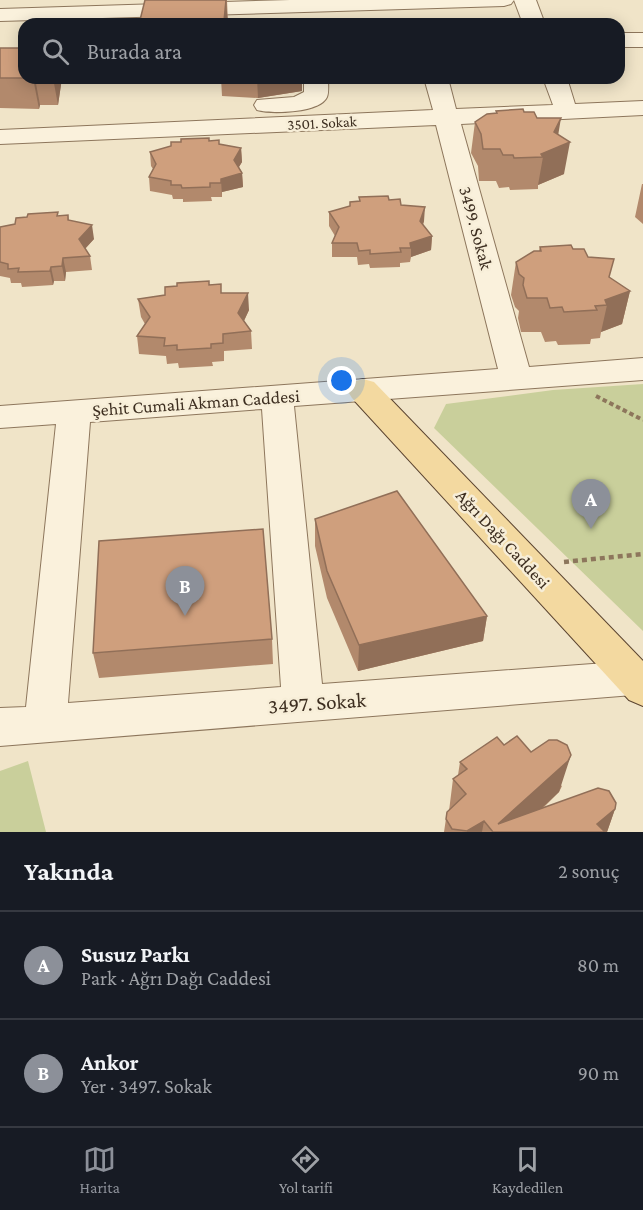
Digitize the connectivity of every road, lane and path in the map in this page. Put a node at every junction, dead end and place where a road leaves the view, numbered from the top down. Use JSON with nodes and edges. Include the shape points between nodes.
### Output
{"nodes":[{"id":1,"x":504,"y":0,"type":"edge"},
{"id":2,"x":525,"y":0,"type":"edge"},
{"id":3,"x":418,"y":9,"type":"edge"},
{"id":4,"x":0,"y":15,"type":"edge"},
{"id":5,"x":532,"y":18,"type":"edge"},
{"id":6,"x":0,"y":25,"type":"edge"},
{"id":7,"x":18,"y":25,"type":"edge"},
{"id":8,"x":625,"y":40,"type":"edge"},
{"id":9,"x":643,"y":40,"type":"edge"},
{"id":10,"x":316,"y":84,"type":"edge"},
{"id":11,"x":438,"y":84,"type":"edge"},
{"id":12,"x":559,"y":91,"type":"edge"},
{"id":13,"x":463,"y":96,"type":"dead end"},
{"id":14,"x":636,"y":99,"type":"edge"},
{"id":15,"x":447,"y":117,"type":"junction"},
{"id":16,"x":152,"y":120,"type":"junction"},
{"id":17,"x":1,"y":134,"type":"edge"},
{"id":18,"x":643,"y":369,"type":"edge"},
{"id":19,"x":517,"y":379,"type":"junction"},
{"id":20,"x":363,"y":390,"type":"junction"},
{"id":21,"x":276,"y":396,"type":"junction"},
{"id":22,"x":74,"y":412,"type":"junction"},
{"id":23,"x":0,"y":417,"type":"edge"},
{"id":24,"x":643,"y":554,"type":"edge"},
{"id":25,"x":528,"y":566,"type":"junction"},
{"id":26,"x":638,"y":683,"type":"edge"},
{"id":27,"x":303,"y":704,"type":"junction"},
{"id":28,"x":45,"y":724,"type":"junction"},
{"id":29,"x":0,"y":727,"type":"edge"}],
"edges":[{"from":1,"to":3,"type":"street"},
{"from":2,"to":5,"type":"street"},
{"from":3,"to":4,"type":"street"},
{"from":6,"to":7,"type":"street"},
{"from":8,"to":9,"type":"street"},
{"from":10,"to":16,"type":"street","via":[[316,96],[298,104]]},
{"from":11,"to":15,"type":"street","name":"3499. Sokak"},
{"from":12,"to":13,"type":"street"},
{"from":12,"to":14,"type":"street"},
{"from":14,"to":15,"type":"street","name":"3501. Sokak"},
{"from":15,"to":16,"type":"street","name":"3501. Sokak"},
{"from":15,"to":19,"type":"street","name":"3499. Sokak"},
{"from":16,"to":17,"type":"street","name":"3501. Sokak"},
{"from":18,"to":19,"type":"street","name":"Şehit Cumali Akman Caddesi"},
{"from":19,"to":20,"type":"street","name":"Şehit Cumali Akman Caddesi"},
{"from":20,"to":21,"type":"street","name":"Şehit Cumali Akman Caddesi"},
{"from":20,"to":25,"type":"main road","name":"Ağrı Dağı Caddesi"},
{"from":21,"to":22,"type":"street","name":"Şehit Cumali Akman Caddesi"},
{"from":21,"to":27,"type":"street"},
{"from":22,"to":23,"type":"street","name":"Şehit Cumali Akman Caddesi"},
{"from":22,"to":28,"type":"street"},
{"from":24,"to":25,"type":"path"},
{"from":25,"to":26,"type":"main road","name":"Ağrı Dağı Caddesi"},
{"from":26,"to":27,"type":"street","name":"3497. Sokak"},
{"from":27,"to":28,"type":"street","name":"3497. Sokak"},
{"from":28,"to":29,"type":"street","name":"3497. Sokak"}]}
